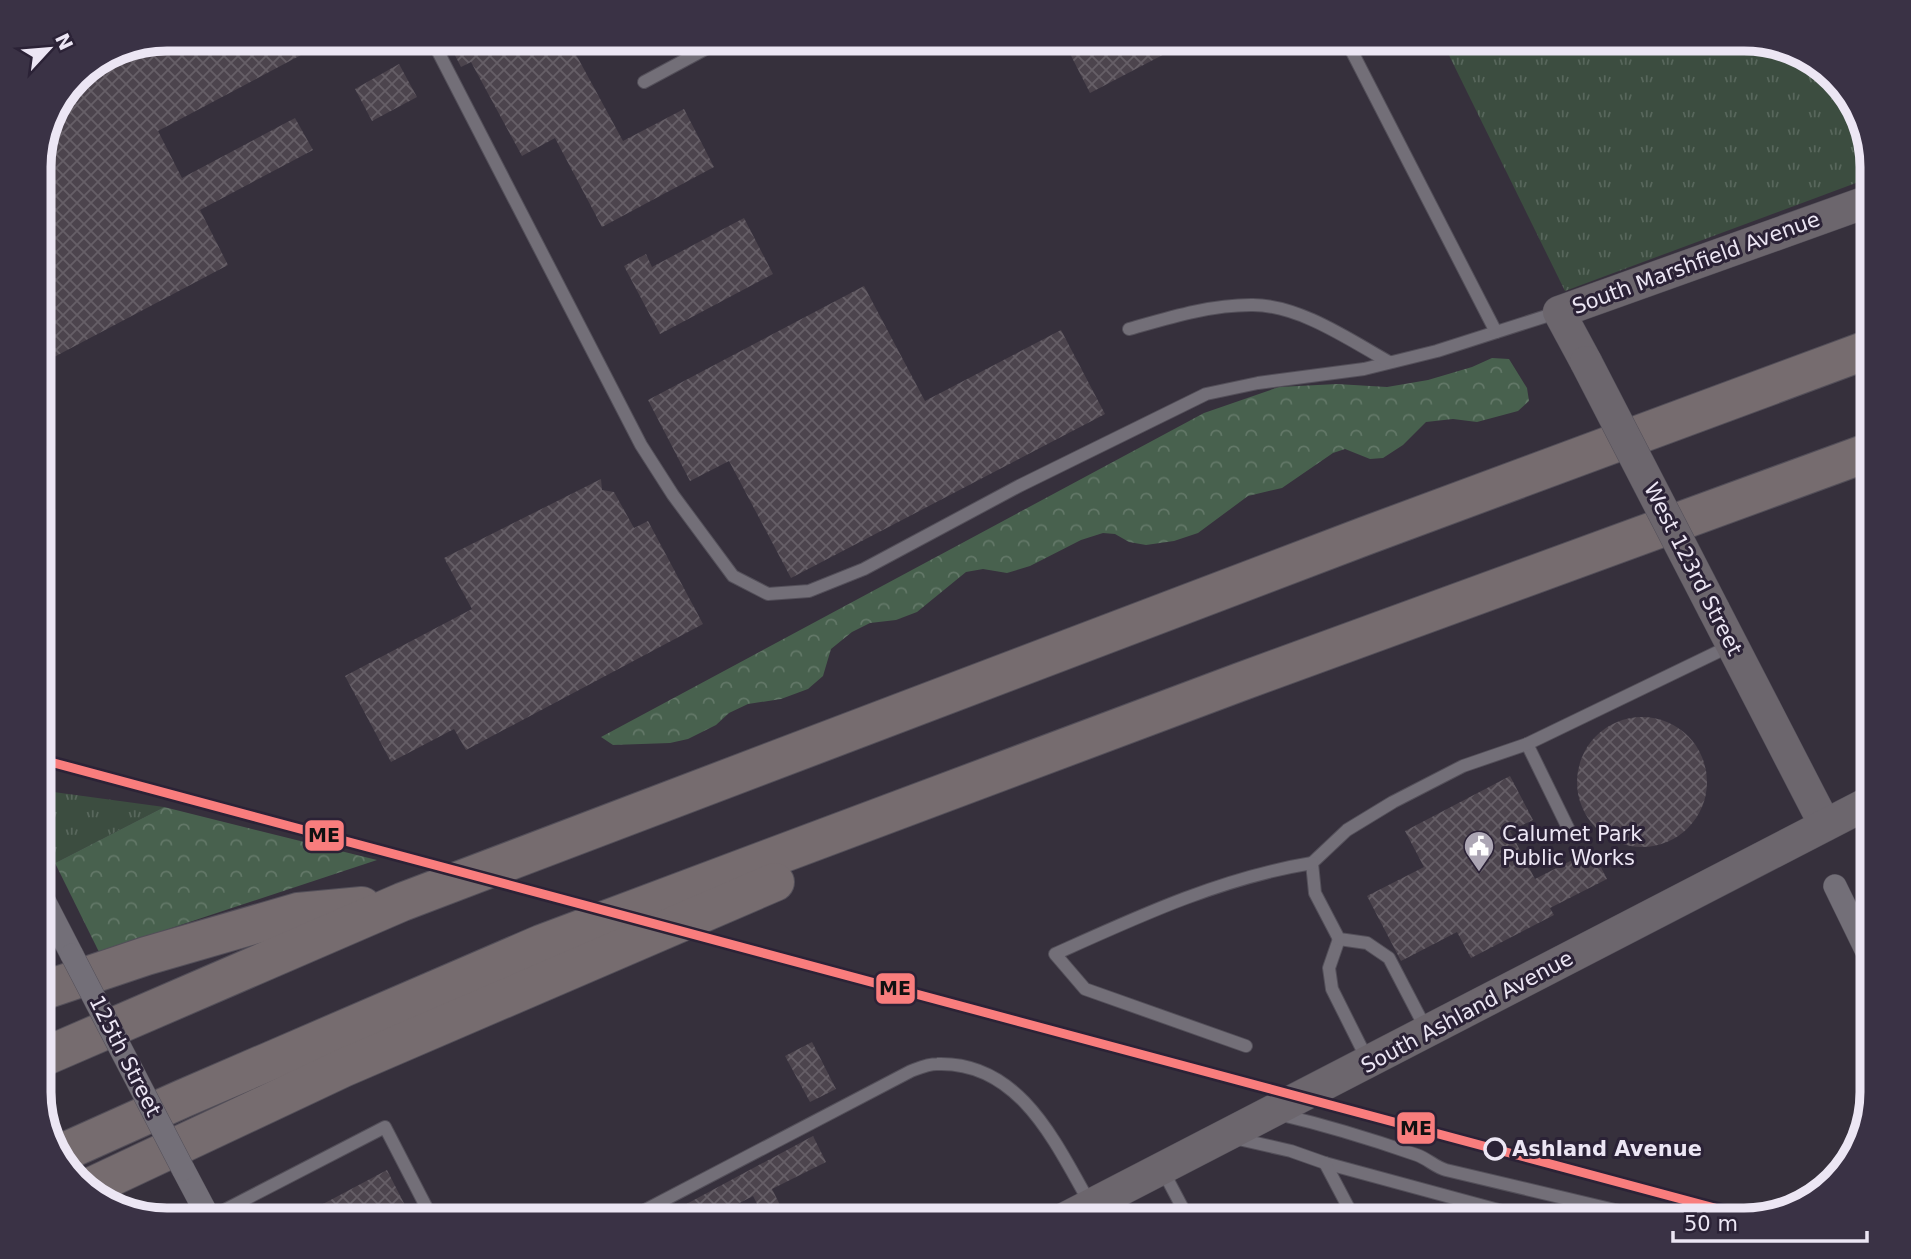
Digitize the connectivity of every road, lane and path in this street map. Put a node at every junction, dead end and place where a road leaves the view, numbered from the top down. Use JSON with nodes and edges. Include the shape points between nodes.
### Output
{"nodes":[{"id":1,"x":438,"y":51,"type":"edge"},
{"id":2,"x":702,"y":51,"type":"edge"},
{"id":3,"x":1352,"y":51,"type":"edge"},
{"id":4,"x":644,"y":82,"type":"dead end"},
{"id":5,"x":1860,"y":204,"type":"edge"},
{"id":6,"x":1559,"y":312,"type":"junction"},
{"id":7,"x":1129,"y":329,"type":"dead end"},
{"id":8,"x":1496,"y":332,"type":"junction"},
{"id":9,"x":1860,"y":352,"type":"edge"},
{"id":10,"x":1389,"y":362,"type":"junction"},
{"id":11,"x":1860,"y":455,"type":"edge"},
{"id":12,"x":1732,"y":645,"type":"junction"},
{"id":13,"x":1527,"y":744,"type":"junction"},
{"id":14,"x":998,"y":772,"type":"junction"},
{"id":15,"x":1860,"y":807,"type":"edge"},
{"id":16,"x":1825,"y":825,"type":"junction"},
{"id":17,"x":1571,"y":834,"type":"dead end"},
{"id":18,"x":1312,"y":863,"type":"junction"},
{"id":19,"x":1835,"y":886,"type":"dead end"},
{"id":20,"x":402,"y":902,"type":"junction"},
{"id":21,"x":51,"y":914,"type":"edge"},
{"id":22,"x":1860,"y":937,"type":"edge"},
{"id":23,"x":1339,"y":939,"type":"junction"},
{"id":24,"x":51,"y":988,"type":"edge"},
{"id":25,"x":1428,"y":1032,"type":"junction"},
{"id":26,"x":1246,"y":1046,"type":"dead end"},
{"id":27,"x":51,"y":1054,"type":"edge"},
{"id":28,"x":1369,"y":1063,"type":"junction"},
{"id":29,"x":1273,"y":1112,"type":"junction"},
{"id":30,"x":1227,"y":1136,"type":"junction"},
{"id":31,"x":67,"y":1151,"type":"edge"},
{"id":32,"x":1325,"y":1163,"type":"junction"},
{"id":33,"x":1162,"y":1169,"type":"junction"},
{"id":34,"x":96,"y":1184,"type":"edge"},
{"id":35,"x":202,"y":1208,"type":"edge"},
{"id":36,"x":231,"y":1208,"type":"edge"},
{"id":37,"x":427,"y":1208,"type":"edge"},
{"id":38,"x":649,"y":1208,"type":"edge"},
{"id":39,"x":1092,"y":1208,"type":"edge"},
{"id":40,"x":1103,"y":1208,"type":"edge"},
{"id":41,"x":1183,"y":1208,"type":"edge"},
{"id":42,"x":1349,"y":1208,"type":"edge"},
{"id":43,"x":1491,"y":1208,"type":"edge"},
{"id":44,"x":1603,"y":1208,"type":"edge"}],
"edges":[{"from":1,"to":10,"type":"lane","via":[[641,445],[733,576],[768,594],[809,591],[864,569],[1206,394]]},
{"from":2,"to":4,"type":"lane"},
{"from":3,"to":8,"type":"lane"},
{"from":5,"to":6,"type":"main road","name":"South Marshfield Avenue"},
{"from":6,"to":8,"type":"lane"},
{"from":6,"to":12,"type":"main road","name":"West 123rd Street","bridge":true},
{"from":7,"to":10,"type":"lane","via":[[1185,313],[1252,304],[1306,318]]},
{"from":8,"to":10,"type":"lane"},
{"from":9,"to":20,"type":"highway"},
{"from":11,"to":14,"type":"highway"},
{"from":12,"to":13,"type":"lane"},
{"from":12,"to":16,"type":"main road","name":"West 123rd Street"},
{"from":13,"to":17,"type":"lane"},
{"from":13,"to":18,"type":"lane","via":[[1463,765],[1393,802],[1347,830]]},
{"from":14,"to":31,"type":"highway","via":[[541,944]]},
{"from":14,"to":34,"type":"highway","via":[[758,890],[343,1068]]},
{"from":15,"to":16,"type":"main road","name":"South Ashland Avenue"},
{"from":16,"to":25,"type":"main road","name":"South Ashland Avenue"},
{"from":18,"to":23,"type":"lane","via":[[1315,893]]},
{"from":18,"to":26,"type":"lane","via":[[1221,884],[1055,954],[1085,989]]},
{"from":19,"to":22,"type":"street"},
{"from":20,"to":24,"type":"highway","via":[[298,912]]},
{"from":20,"to":27,"type":"highway"},
{"from":21,"to":35,"type":"street","name":"125th Street","bridge":true},
{"from":23,"to":25,"type":"lane","via":[[1367,943],[1389,958]]},
{"from":23,"to":28,"type":"lane","via":[[1329,968],[1332,989]]},
{"from":25,"to":28,"type":"main road","name":"South Ashland Avenue"},
{"from":28,"to":29,"type":"main road","name":"South Ashland Avenue"},
{"from":29,"to":30,"type":"main road","name":"South Ashland Avenue"},
{"from":29,"to":44,"type":"lane","via":[[1422,1157],[1438,1168]]},
{"from":30,"to":32,"type":"lane"},
{"from":30,"to":33,"type":"main road","name":"South Ashland Avenue"},
{"from":32,"to":42,"type":"lane"},
{"from":32,"to":43,"type":"lane"},
{"from":33,"to":40,"type":"main road","name":"South Ashland Avenue"},
{"from":33,"to":41,"type":"lane"},
{"from":36,"to":37,"type":"lane","via":[[385,1127]]},
{"from":38,"to":39,"type":"lane","via":[[911,1071],[935,1064],[987,1074],[1029,1104]]}]}
